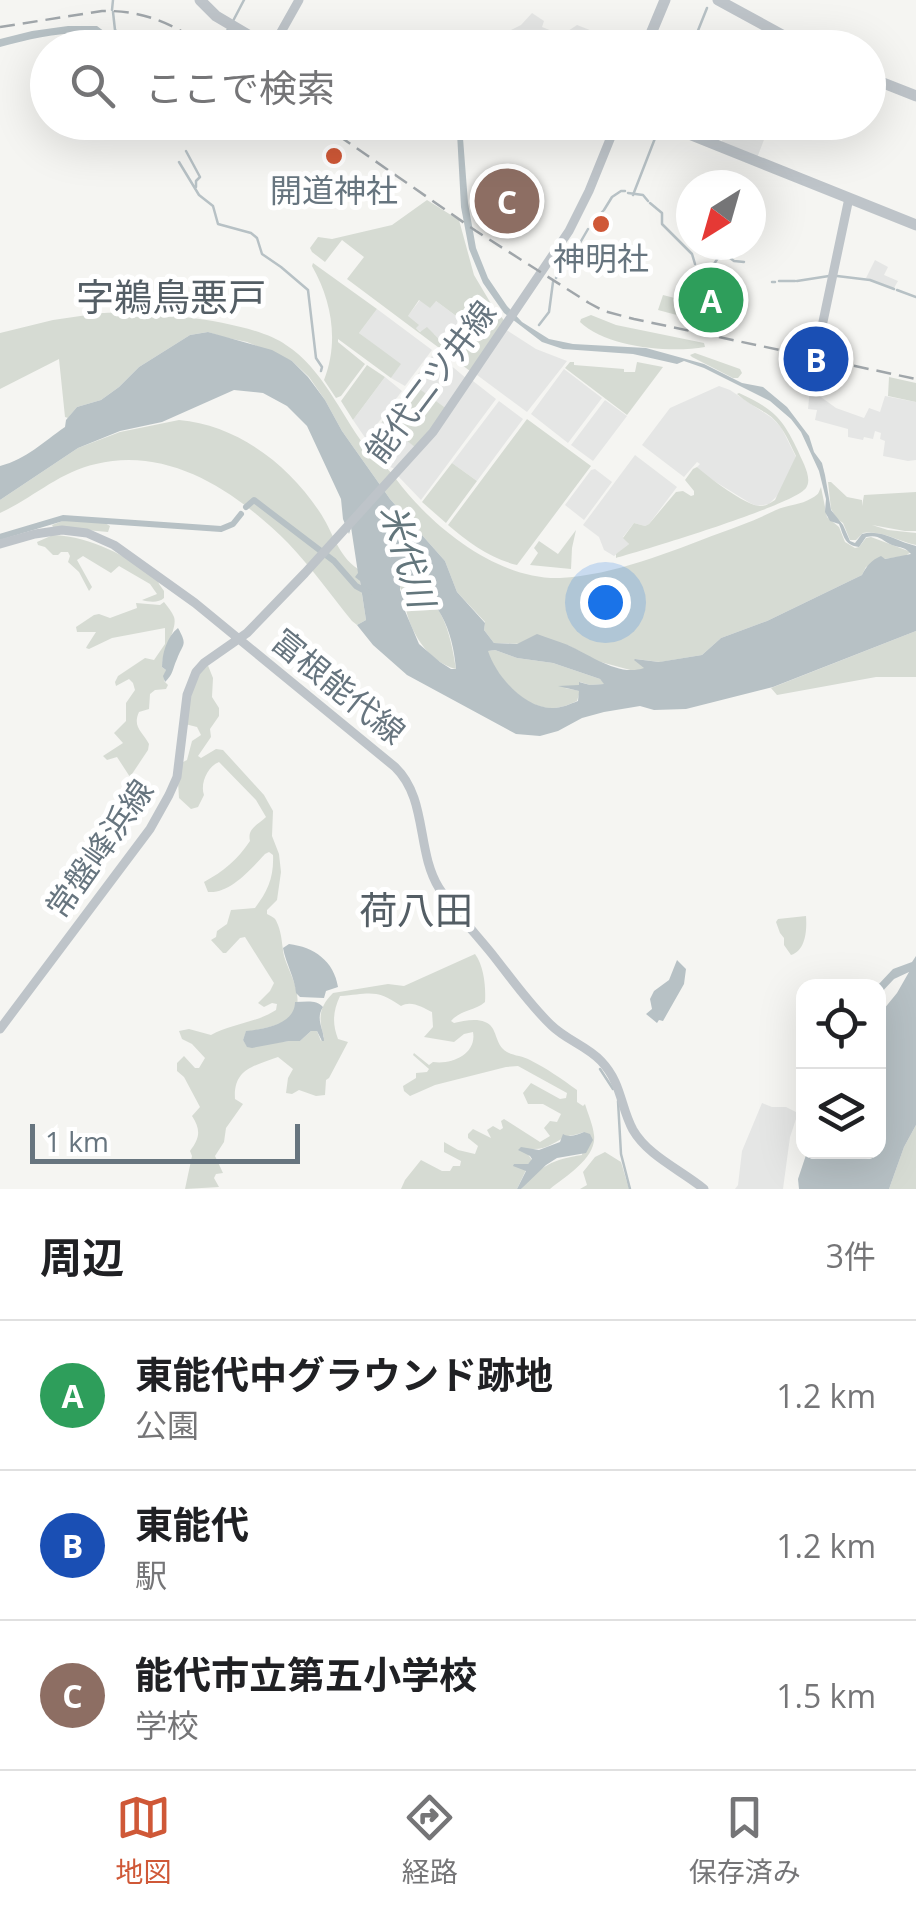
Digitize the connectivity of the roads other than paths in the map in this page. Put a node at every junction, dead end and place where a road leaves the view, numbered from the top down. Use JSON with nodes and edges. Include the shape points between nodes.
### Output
{"nodes":[{"id":1,"x":200,"y":0,"type":"edge"},
{"id":2,"x":299,"y":0,"type":"edge"},
{"id":3,"x":666,"y":0,"type":"edge"},
{"id":4,"x":713,"y":0,"type":"edge"},
{"id":5,"x":240,"y":30,"type":"edge"},
{"id":6,"x":282,"y":30,"type":"edge"},
{"id":7,"x":653,"y":30,"type":"edge"},
{"id":8,"x":768,"y":30,"type":"edge"},
{"id":9,"x":769,"y":30,"type":"edge"},
{"id":10,"x":886,"y":86,"type":"edge"},
{"id":11,"x":916,"y":98,"type":"edge"},
{"id":12,"x":609,"y":140,"type":"edge"},
{"id":13,"x":703,"y":140,"type":"edge"},
{"id":14,"x":849,"y":198,"type":"junction"},
{"id":15,"x":916,"y":225,"type":"edge"},
{"id":16,"x":820,"y":336,"type":"dead end"},
{"id":17,"x":0,"y":544,"type":"edge"},
{"id":18,"x":240,"y":640,"type":"junction"},
{"id":19,"x":0,"y":1029,"type":"edge"},
{"id":20,"x":704,"y":1189,"type":"edge"}],
"edges":[{"from":1,"to":5,"type":"highway"},
{"from":2,"to":6,"type":"main road"},
{"from":3,"to":7,"type":"highway"},
{"from":4,"to":8,"type":"highway"},
{"from":4,"to":9,"type":"highway"},
{"from":10,"to":11,"type":"highway"},
{"from":12,"to":18,"type":"main road","name":"能代二ツ井線","via":[[565,238],[433,432]]},
{"from":13,"to":14,"type":"highway"},
{"from":14,"to":15,"type":"highway"},
{"from":14,"to":16,"type":"main road"},
{"from":17,"to":18,"type":"main road","name":"富根能代線","via":[[62,530],[104,540]]},
{"from":18,"to":19,"type":"main road","name":"常盤峰浜線","via":[[204,662],[190,682],[177,776],[150,829]]},
{"from":18,"to":20,"type":"main road","name":"富根能代線","via":[[403,774],[439,887],[549,1024],[605,1065],[639,1138]]}]}
